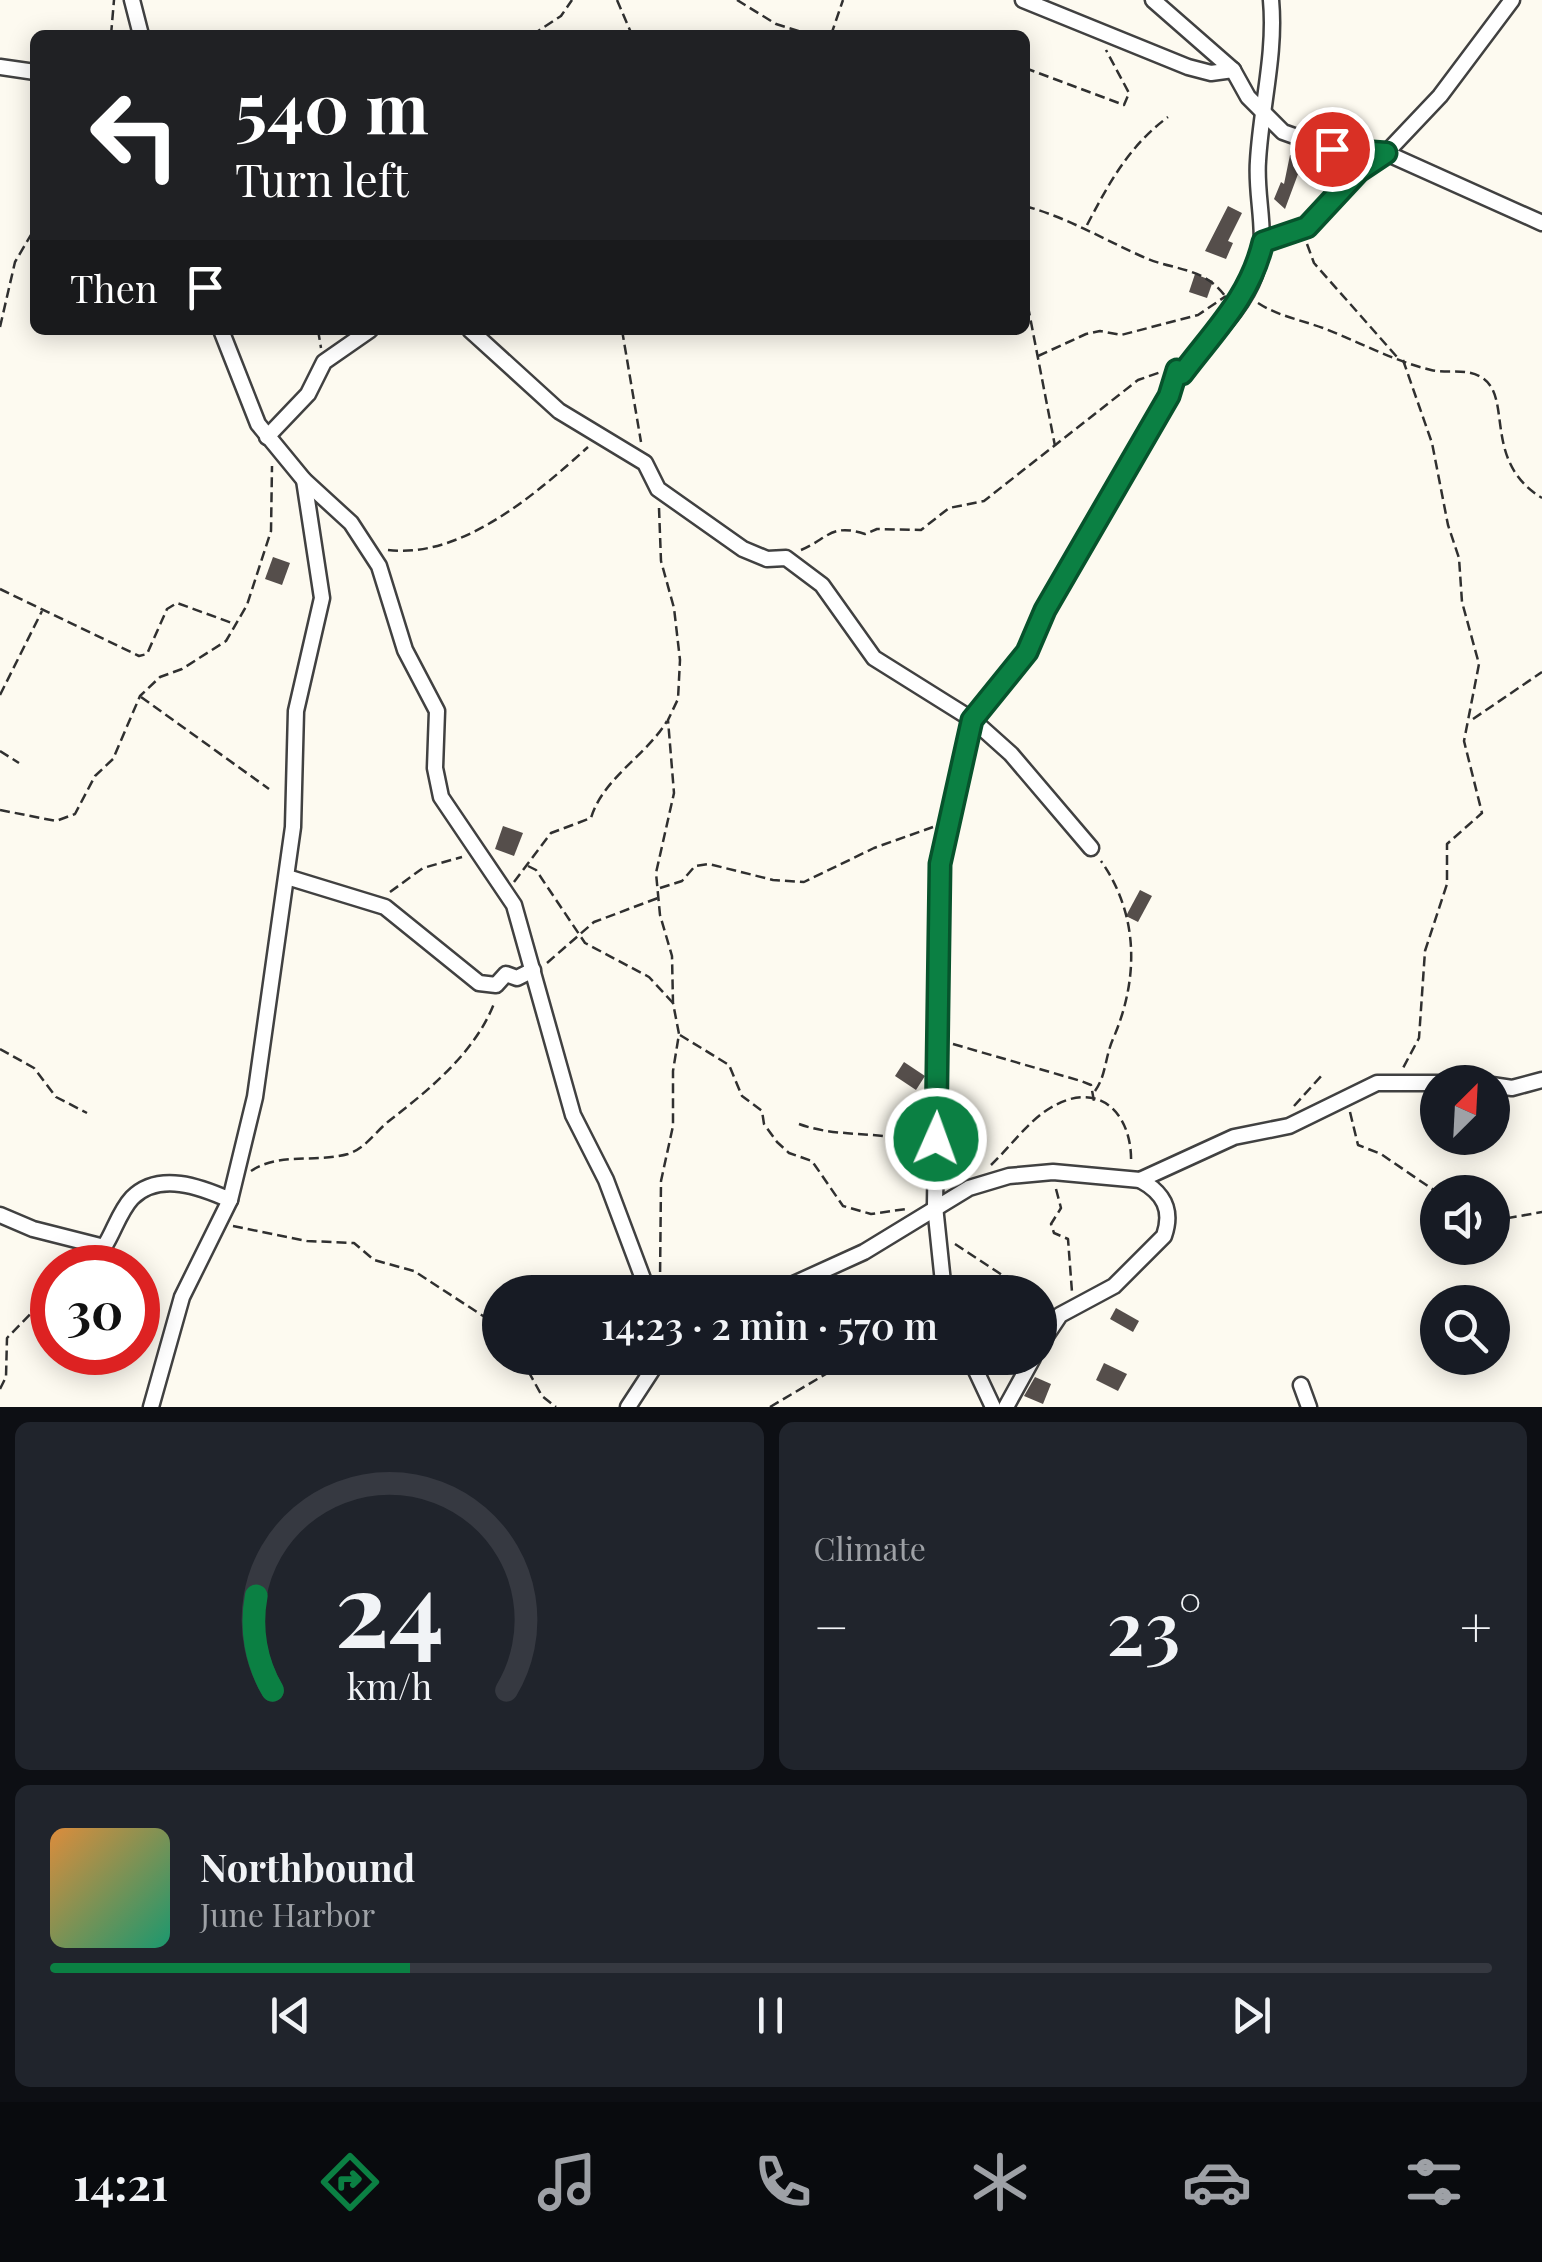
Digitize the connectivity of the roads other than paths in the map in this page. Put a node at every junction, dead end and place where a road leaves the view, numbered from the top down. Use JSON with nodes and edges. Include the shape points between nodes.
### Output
{"nodes":[{"id":1,"x":132,"y":0,"type":"edge"},
{"id":2,"x":1023,"y":0,"type":"edge"},
{"id":3,"x":1153,"y":0,"type":"edge"},
{"id":4,"x":1270,"y":0,"type":"edge"},
{"id":5,"x":1512,"y":0,"type":"edge"},
{"id":6,"x":140,"y":30,"type":"edge"},
{"id":7,"x":0,"y":67,"type":"edge"},
{"id":8,"x":1233,"y":70,"type":"junction"},
{"id":9,"x":30,"y":71,"type":"edge"},
{"id":10,"x":1264,"y":111,"type":"junction"},
{"id":11,"x":1386,"y":153,"type":"junction"},
{"id":12,"x":1542,"y":223,"type":"edge"},
{"id":13,"x":1263,"y":242,"type":"junction"},
{"id":14,"x":222,"y":335,"type":"edge"},
{"id":15,"x":363,"y":335,"type":"edge"},
{"id":16,"x":475,"y":335,"type":"edge"},
{"id":17,"x":267,"y":437,"type":"junction"},
{"id":18,"x":304,"y":480,"type":"junction"},
{"id":19,"x":972,"y":720,"type":"junction"},
{"id":20,"x":1091,"y":848,"type":"road end"},
{"id":21,"x":287,"y":877,"type":"junction"},
{"id":22,"x":533,"y":970,"type":"junction"},
{"id":23,"x":1542,"y":1080,"type":"edge"},
{"id":24,"x":1420,"y":1083,"type":"edge"},
{"id":25,"x":1510,"y":1088,"type":"edge"},
{"id":26,"x":1140,"y":1180,"type":"junction"},
{"id":27,"x":230,"y":1200,"type":"junction"},
{"id":28,"x":935,"y":1206,"type":"junction"},
{"id":29,"x":0,"y":1215,"type":"edge"},
{"id":30,"x":642,"y":1275,"type":"edge"},
{"id":31,"x":813,"y":1275,"type":"edge"},
{"id":32,"x":942,"y":1275,"type":"edge"},
{"id":33,"x":1057,"y":1319,"type":"edge"},
{"id":34,"x":649,"y":1375,"type":"edge"},
{"id":35,"x":978,"y":1375,"type":"edge"},
{"id":36,"x":1024,"y":1375,"type":"edge"},
{"id":37,"x":1301,"y":1385,"type":"dead end"},
{"id":38,"x":150,"y":1407,"type":"edge"},
{"id":39,"x":628,"y":1407,"type":"edge"},
{"id":40,"x":993,"y":1407,"type":"edge"},
{"id":41,"x":1006,"y":1407,"type":"edge"},
{"id":42,"x":1309,"y":1407,"type":"edge"}],
"edges":[{"from":1,"to":6,"type":"street"},
{"from":2,"to":8,"type":"street","via":[[1188,67]]},
{"from":3,"to":8,"type":"street"},
{"from":4,"to":10,"type":"street"},
{"from":5,"to":11,"type":"street","via":[[1452,81]]},
{"from":7,"to":9,"type":"street"},
{"from":8,"to":10,"type":"street"},
{"from":10,"to":11,"type":"street","via":[[1298,138],[1332,149]]},
{"from":10,"to":13,"type":"street","via":[[1258,161]]},
{"from":11,"to":12,"type":"street"},
{"from":11,"to":13,"type":"street","via":[[1359,171],[1307,227]]},
{"from":13,"to":19,"type":"street","via":[[1255,276],[1182,374],[1177,370],[1169,396],[1027,652]]},
{"from":14,"to":17,"type":"street"},
{"from":15,"to":17,"type":"street","via":[[324,362],[308,394]]},
{"from":16,"to":19,"type":"street","via":[[532,389],[645,463],[658,489],[743,549],[766,559],[786,558],[822,585],[874,658]]},
{"from":17,"to":18,"type":"street"},
{"from":18,"to":21,"type":"street","via":[[322,598],[296,710]]},
{"from":18,"to":22,"type":"street","via":[[372,550],[405,650],[437,710],[441,797],[508,892]]},
{"from":19,"to":20,"type":"street","via":[[1011,754]]},
{"from":19,"to":28,"type":"street","via":[[940,864]]},
{"from":21,"to":22,"type":"street","via":[[371,900],[479,983],[496,986],[506,974],[517,978]]},
{"from":21,"to":27,"type":"street","via":[[254,1097]]},
{"from":22,"to":30,"type":"street","via":[[573,1115]]},
{"from":23,"to":25,"type":"street"},
{"from":24,"to":26,"type":"street","via":[[1377,1083],[1289,1126],[1234,1137]]},
{"from":26,"to":28,"type":"street","via":[[1053,1172],[1009,1176]]},
{"from":26,"to":33,"type":"street","via":[[1159,1190],[1167,1205],[1164,1236],[1123,1279]]},
{"from":27,"to":29,"type":"street","via":[[187,1182],[142,1192],[122,1212],[104,1247]]},
{"from":27,"to":38,"type":"street","via":[[182,1297]]},
{"from":28,"to":31,"type":"street"},
{"from":28,"to":32,"type":"street"},
{"from":34,"to":39,"type":"street"},
{"from":35,"to":40,"type":"street"},
{"from":36,"to":41,"type":"street"},
{"from":37,"to":42,"type":"street"}]}
